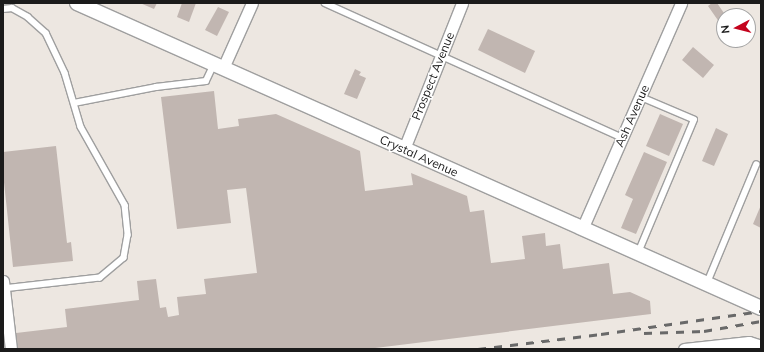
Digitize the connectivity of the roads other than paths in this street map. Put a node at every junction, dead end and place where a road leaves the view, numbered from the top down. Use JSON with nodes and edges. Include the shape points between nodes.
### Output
{"nodes":[{"id":1,"x":77,"y":3,"type":"edge"},
{"id":2,"x":252,"y":3,"type":"edge"},
{"id":3,"x":325,"y":3,"type":"edge"},
{"id":4,"x":462,"y":3,"type":"edge"},
{"id":5,"x":681,"y":3,"type":"edge"},
{"id":6,"x":3,"y":9,"type":"edge"},
{"id":7,"x":441,"y":57,"type":"junction"},
{"id":8,"x":218,"y":66,"type":"junction"},
{"id":9,"x":640,"y":97,"type":"junction"},
{"id":10,"x":74,"y":103,"type":"junction"},
{"id":11,"x":622,"y":138,"type":"junction"},
{"id":12,"x":404,"y":149,"type":"junction"},
{"id":13,"x":756,"y":165,"type":"dead end"},
{"id":14,"x":582,"y":229,"type":"junction"},
{"id":15,"x":637,"y":253,"type":"junction"},
{"id":16,"x":706,"y":284,"type":"junction"},
{"id":17,"x":4,"y":285,"type":"edge"},
{"id":18,"x":761,"y":308,"type":"edge"},
{"id":19,"x":761,"y":344,"type":"edge"},
{"id":20,"x":11,"y":349,"type":"edge"},
{"id":21,"x":684,"y":349,"type":"edge"}],
"edges":[{"from":1,"to":8,"type":"street","name":"Crystal Avenue"},
{"from":2,"to":8,"type":"street"},
{"from":3,"to":7,"type":"lane"},
{"from":4,"to":7,"type":"street","name":"Prospect Avenue"},
{"from":5,"to":9,"type":"street","name":"Ash Avenue"},
{"from":6,"to":10,"type":"lane","via":[[12,8],[28,17],[46,33],[65,73]]},
{"from":7,"to":11,"type":"lane"},
{"from":7,"to":12,"type":"street","name":"Prospect Avenue"},
{"from":8,"to":10,"type":"lane","via":[[206,81],[156,87]]},
{"from":8,"to":12,"type":"street","name":"Crystal Avenue"},
{"from":9,"to":11,"type":"street","name":"Ash Avenue"},
{"from":9,"to":15,"type":"lane","via":[[694,120]]},
{"from":10,"to":17,"type":"lane","via":[[82,126],[125,205],[128,235],[124,258],[100,278]]},
{"from":11,"to":14,"type":"street","name":"Ash Avenue"},
{"from":12,"to":14,"type":"street","name":"Crystal Avenue"},
{"from":13,"to":16,"type":"lane"},
{"from":14,"to":15,"type":"street","name":"Crystal Avenue"},
{"from":15,"to":16,"type":"street","name":"Crystal Avenue"},
{"from":16,"to":18,"type":"street","name":"Crystal Avenue"},
{"from":17,"to":20,"type":"street"},
{"from":19,"to":21,"type":"street","via":[[749,342]]}]}
